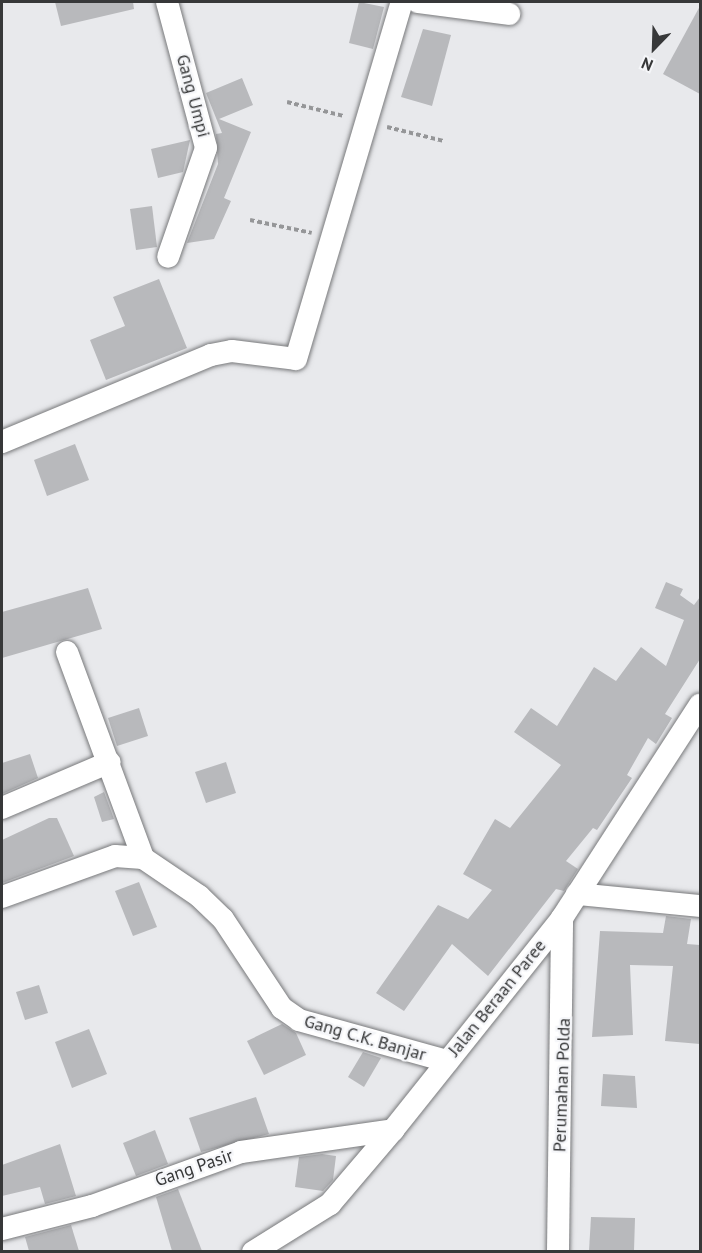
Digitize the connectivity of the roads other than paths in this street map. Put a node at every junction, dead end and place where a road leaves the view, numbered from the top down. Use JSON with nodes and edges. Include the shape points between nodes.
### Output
{"nodes":[{"id":1,"x":168,"y":2,"type":"edge"},
{"id":2,"x":402,"y":2,"type":"edge"},
{"id":3,"x":418,"y":2,"type":"edge"},
{"id":4,"x":509,"y":14,"type":"dead end"},
{"id":5,"x":168,"y":257,"type":"dead end"},
{"id":6,"x":2,"y":442,"type":"edge"},
{"id":7,"x":67,"y":652,"type":"dead end"},
{"id":8,"x":700,"y":705,"type":"edge"},
{"id":9,"x":110,"y":762,"type":"junction"},
{"id":10,"x":2,"y":808,"type":"edge"},
{"id":11,"x":143,"y":858,"type":"junction"},
{"id":12,"x":577,"y":894,"type":"junction"},
{"id":13,"x":2,"y":897,"type":"edge"},
{"id":14,"x":700,"y":906,"type":"edge"},
{"id":15,"x":562,"y":918,"type":"junction"},
{"id":16,"x":447,"y":1061,"type":"junction"},
{"id":17,"x":393,"y":1130,"type":"junction"},
{"id":18,"x":2,"y":1228,"type":"edge"},
{"id":19,"x":253,"y":1251,"type":"edge"},
{"id":20,"x":558,"y":1251,"type":"edge"}],
"edges":[{"from":1,"to":5,"type":"street","name":"Gang Umpi","via":[[207,148]]},
{"from":2,"to":6,"type":"street","via":[[296,359],[232,351],[211,355]]},
{"from":3,"to":4,"type":"street"},
{"from":7,"to":9,"type":"street"},
{"from":8,"to":12,"type":"street","name":"Jalan Beraan Paree"},
{"from":9,"to":10,"type":"street"},
{"from":9,"to":11,"type":"street"},
{"from":11,"to":13,"type":"street","via":[[115,856]]},
{"from":11,"to":16,"type":"street","name":"Gang C.K. Banjar","via":[[200,896],[223,919],[282,1008],[299,1020]]},
{"from":12,"to":14,"type":"street"},
{"from":12,"to":15,"type":"street","name":"Jalan Beraan Paree"},
{"from":15,"to":16,"type":"street","name":"Jalan Beraan Paree"},
{"from":15,"to":20,"type":"street","name":"Perumahan Polda"},
{"from":16,"to":17,"type":"street","name":"Jalan Beraan Paree"},
{"from":17,"to":18,"type":"street","name":"Gang Pasir","via":[[241,1152],[92,1206]]},
{"from":17,"to":19,"type":"street","name":"Jalan Beraan Paree","via":[[330,1203]]}]}
